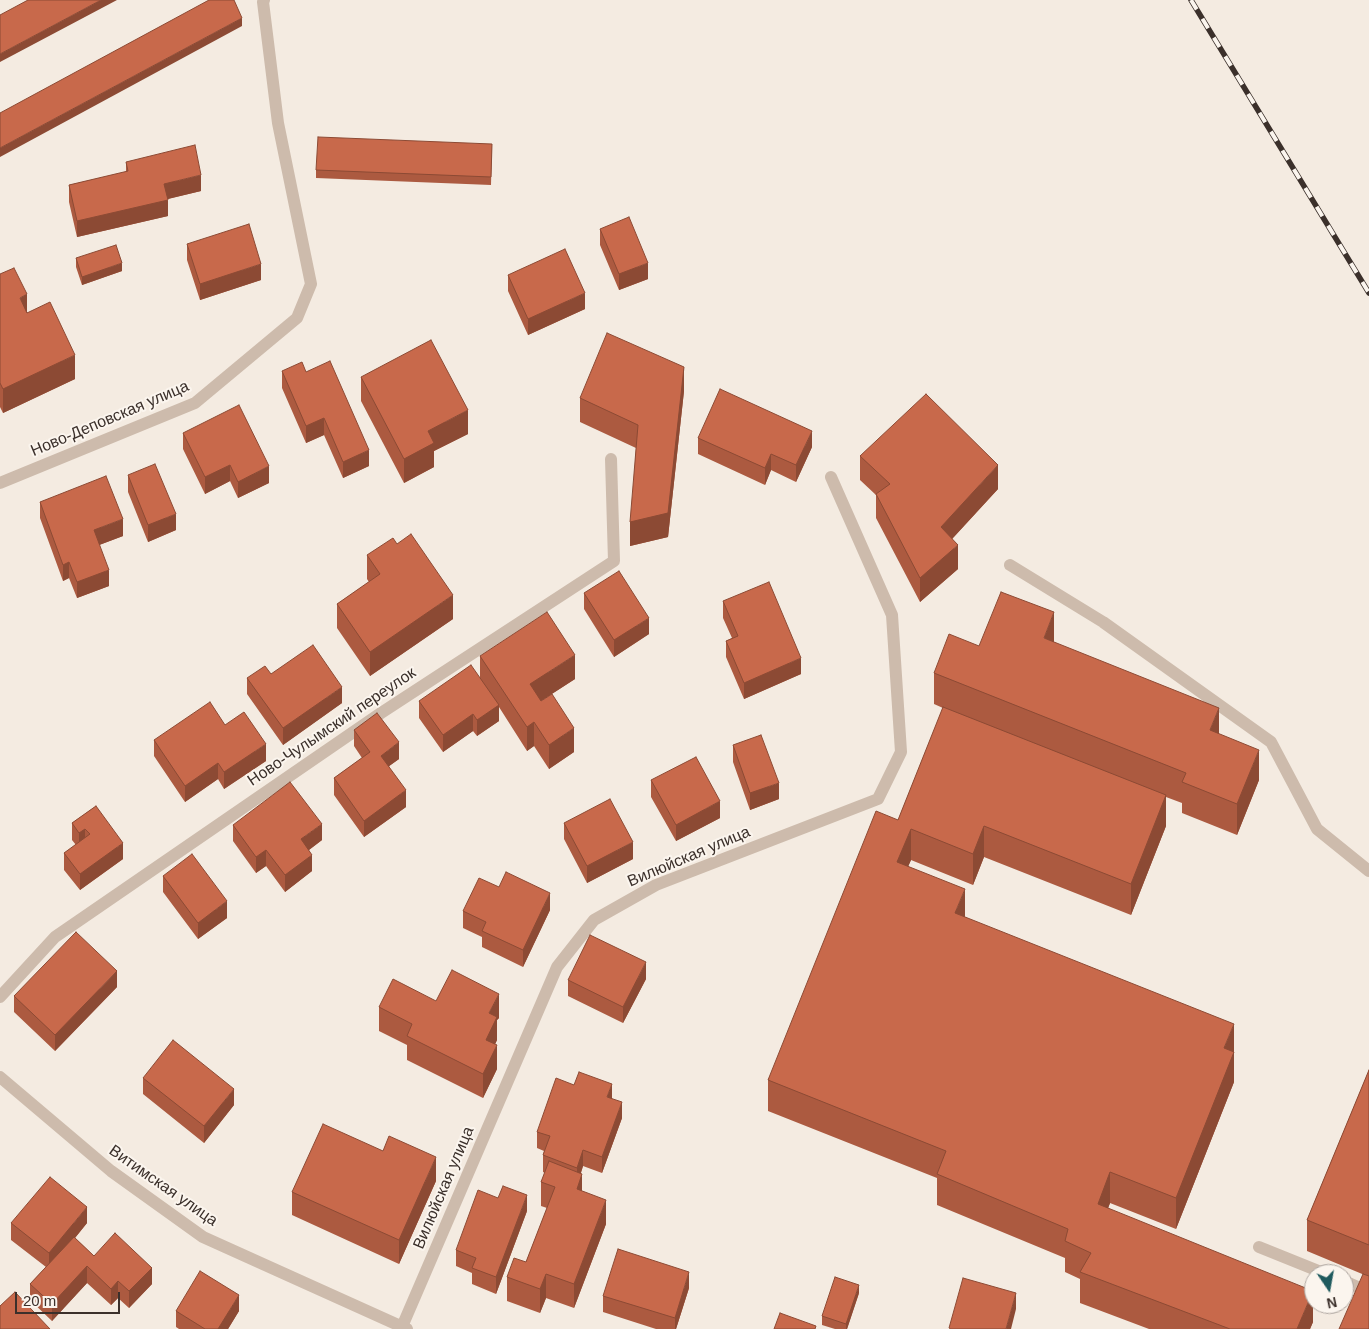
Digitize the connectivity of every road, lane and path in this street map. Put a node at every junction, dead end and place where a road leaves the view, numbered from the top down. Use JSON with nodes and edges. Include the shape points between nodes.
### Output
{"nodes":[{"id":1,"x":264,"y":0,"type":"edge"},
{"id":2,"x":611,"y":459,"type":"dead end"},
{"id":3,"x":831,"y":477,"type":"dead end"},
{"id":4,"x":0,"y":483,"type":"edge"},
{"id":5,"x":1010,"y":565,"type":"dead end"},
{"id":6,"x":1369,"y":871,"type":"edge"},
{"id":7,"x":0,"y":997,"type":"edge"},
{"id":8,"x":0,"y":1078,"type":"edge"},
{"id":9,"x":1260,"y":1247,"type":"dead end"},
{"id":10,"x":1304,"y":1265,"type":"edge"},
{"id":11,"x":1354,"y":1285,"type":"edge"},
{"id":12,"x":1369,"y":1292,"type":"edge"},
{"id":13,"x":403,"y":1328,"type":"edge"}],
"edges":[{"from":1,"to":4,"type":"street","name":"Ново-Деповская улица","via":[[278,123],[311,284],[297,318],[195,403]]},
{"from":2,"to":7,"type":"street","name":"Ново-Чулымский переулок","via":[[614,561],[381,713],[55,936]]},
{"from":3,"to":13,"type":"street","name":"Вилюйская улица","via":[[892,615],[902,752],[878,799],[656,885],[594,920],[557,967]]},
{"from":5,"to":6,"type":"street","via":[[1102,622],[1271,742],[1317,830]]},
{"from":8,"to":13,"type":"street","name":"Витимская улица","via":[[111,1171],[204,1237]]},
{"from":9,"to":10,"type":"street"},
{"from":11,"to":12,"type":"street"}]}
